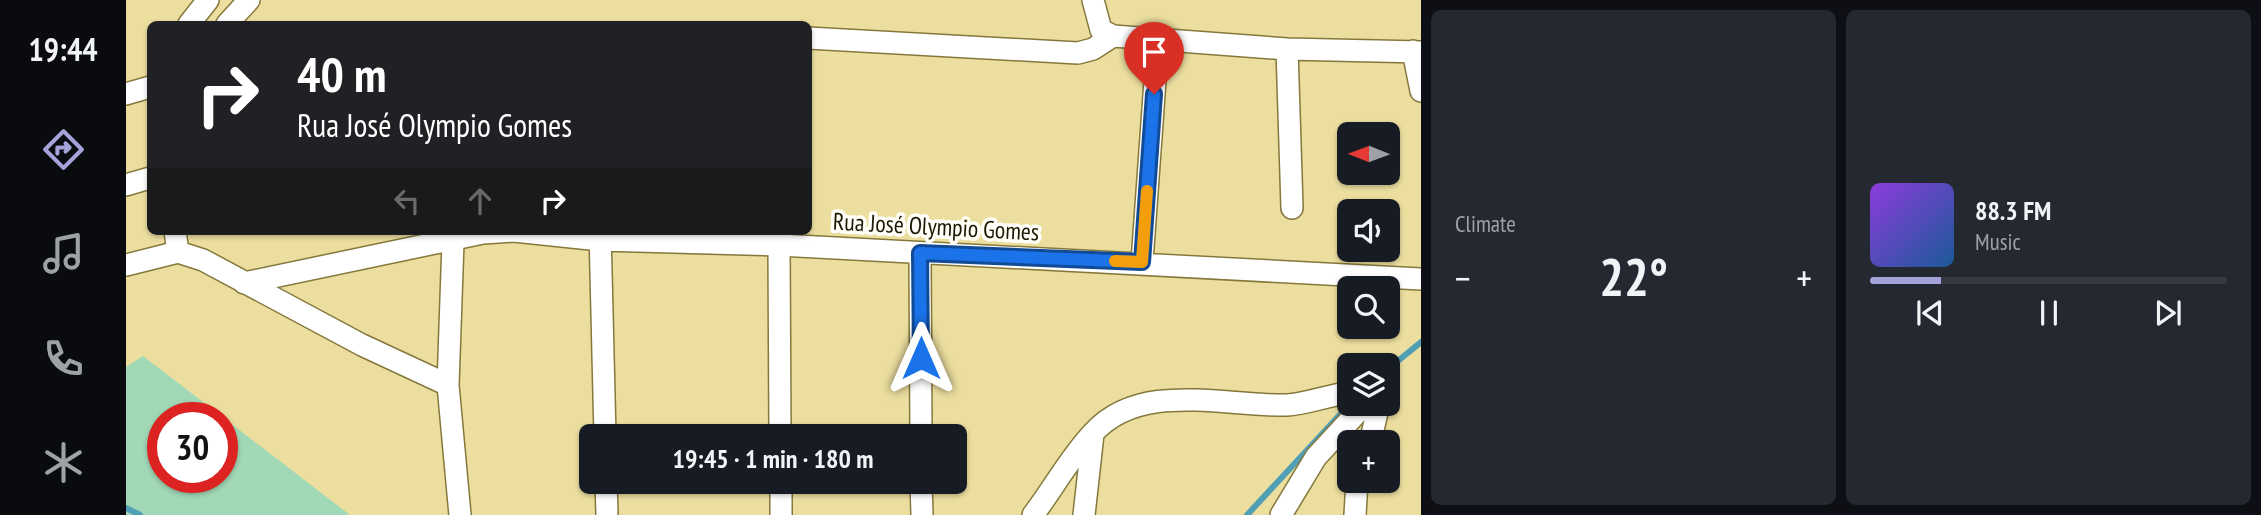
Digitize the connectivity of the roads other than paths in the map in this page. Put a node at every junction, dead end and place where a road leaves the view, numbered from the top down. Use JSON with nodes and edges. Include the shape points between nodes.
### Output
{"nodes":[{"id":1,"x":208,"y":0,"type":"edge"},
{"id":2,"x":249,"y":0,"type":"edge"},
{"id":3,"x":1095,"y":7,"type":"edge"},
{"id":4,"x":191,"y":21,"type":"edge"},
{"id":5,"x":230,"y":21,"type":"edge"},
{"id":6,"x":1113,"y":36,"type":"junction"},
{"id":7,"x":812,"y":37,"type":"edge"},
{"id":8,"x":1158,"y":40,"type":"junction"},
{"id":9,"x":1287,"y":50,"type":"junction"},
{"id":10,"x":1417,"y":52,"type":"edge"},
{"id":11,"x":147,"y":88,"type":"edge"},
{"id":12,"x":1421,"y":91,"type":"edge"},
{"id":13,"x":126,"y":94,"type":"edge"},
{"id":14,"x":147,"y":179,"type":"edge"},
{"id":15,"x":126,"y":185,"type":"edge"},
{"id":16,"x":1292,"y":208,"type":"dead end"},
{"id":17,"x":176,"y":235,"type":"edge"},
{"id":18,"x":476,"y":235,"type":"edge"},
{"id":19,"x":600,"y":236,"type":"edge"},
{"id":20,"x":453,"y":242,"type":"junction"},
{"id":21,"x":779,"y":245,"type":"junction"},
{"id":22,"x":178,"y":252,"type":"junction"},
{"id":23,"x":920,"y":253,"type":"junction"},
{"id":24,"x":1142,"y":262,"type":"junction"},
{"id":25,"x":126,"y":265,"type":"edge"},
{"id":26,"x":1421,"y":279,"type":"edge"},
{"id":27,"x":244,"y":283,"type":"junction"},
{"id":28,"x":449,"y":385,"type":"junction"},
{"id":29,"x":1337,"y":395,"type":"edge"},
{"id":30,"x":1354,"y":416,"type":"edge"},
{"id":31,"x":605,"y":424,"type":"edge"},
{"id":32,"x":780,"y":424,"type":"edge"},
{"id":33,"x":921,"y":424,"type":"edge"},
{"id":34,"x":1094,"y":432,"type":"junction"},
{"id":35,"x":1356,"y":493,"type":"edge"},
{"id":36,"x":606,"y":494,"type":"edge"},
{"id":37,"x":781,"y":494,"type":"edge"},
{"id":38,"x":921,"y":494,"type":"edge"},
{"id":39,"x":460,"y":515,"type":"edge"},
{"id":40,"x":607,"y":515,"type":"edge"},
{"id":41,"x":781,"y":515,"type":"edge"},
{"id":42,"x":922,"y":515,"type":"edge"},
{"id":43,"x":1033,"y":515,"type":"edge"},
{"id":44,"x":1084,"y":515,"type":"edge"},
{"id":45,"x":1281,"y":515,"type":"edge"},
{"id":46,"x":1355,"y":515,"type":"edge"}],
"edges":[{"from":1,"to":4,"type":"street"},
{"from":2,"to":5,"type":"street"},
{"from":3,"to":6,"type":"street","via":[[1101,30]]},
{"from":6,"to":7,"type":"street","via":[[1078,53]]},
{"from":6,"to":8,"type":"street"},
{"from":8,"to":9,"type":"street"},
{"from":8,"to":24,"type":"street"},
{"from":9,"to":10,"type":"street"},
{"from":9,"to":16,"type":"street"},
{"from":10,"to":12,"type":"street"},
{"from":11,"to":13,"type":"street"},
{"from":14,"to":15,"type":"street"},
{"from":17,"to":22,"type":"street"},
{"from":18,"to":20,"type":"street","name":"Rua José Olympio Gomes"},
{"from":19,"to":21,"type":"street","name":"Rua José Olympio Gomes"},
{"from":19,"to":31,"type":"street"},
{"from":20,"to":27,"type":"street","name":"Rua José Olympio Gomes"},
{"from":20,"to":28,"type":"street"},
{"from":21,"to":23,"type":"street","name":"Rua José Olympio Gomes"},
{"from":21,"to":32,"type":"street"},
{"from":22,"to":25,"type":"street"},
{"from":22,"to":27,"type":"street"},
{"from":23,"to":24,"type":"street","name":"Rua José Olympio Gomes"},
{"from":23,"to":33,"type":"street"},
{"from":24,"to":26,"type":"street","name":"Rua José Olympio Gomes"},
{"from":27,"to":28,"type":"street"},
{"from":28,"to":39,"type":"street"},
{"from":29,"to":34,"type":"street","via":[[1291,405],[1187,399],[1146,403]]},
{"from":30,"to":45,"type":"street","via":[[1316,457]]},
{"from":34,"to":43,"type":"street"},
{"from":34,"to":44,"type":"street"},
{"from":35,"to":46,"type":"street"},
{"from":36,"to":40,"type":"street"},
{"from":37,"to":41,"type":"street"},
{"from":38,"to":42,"type":"street"}]}
